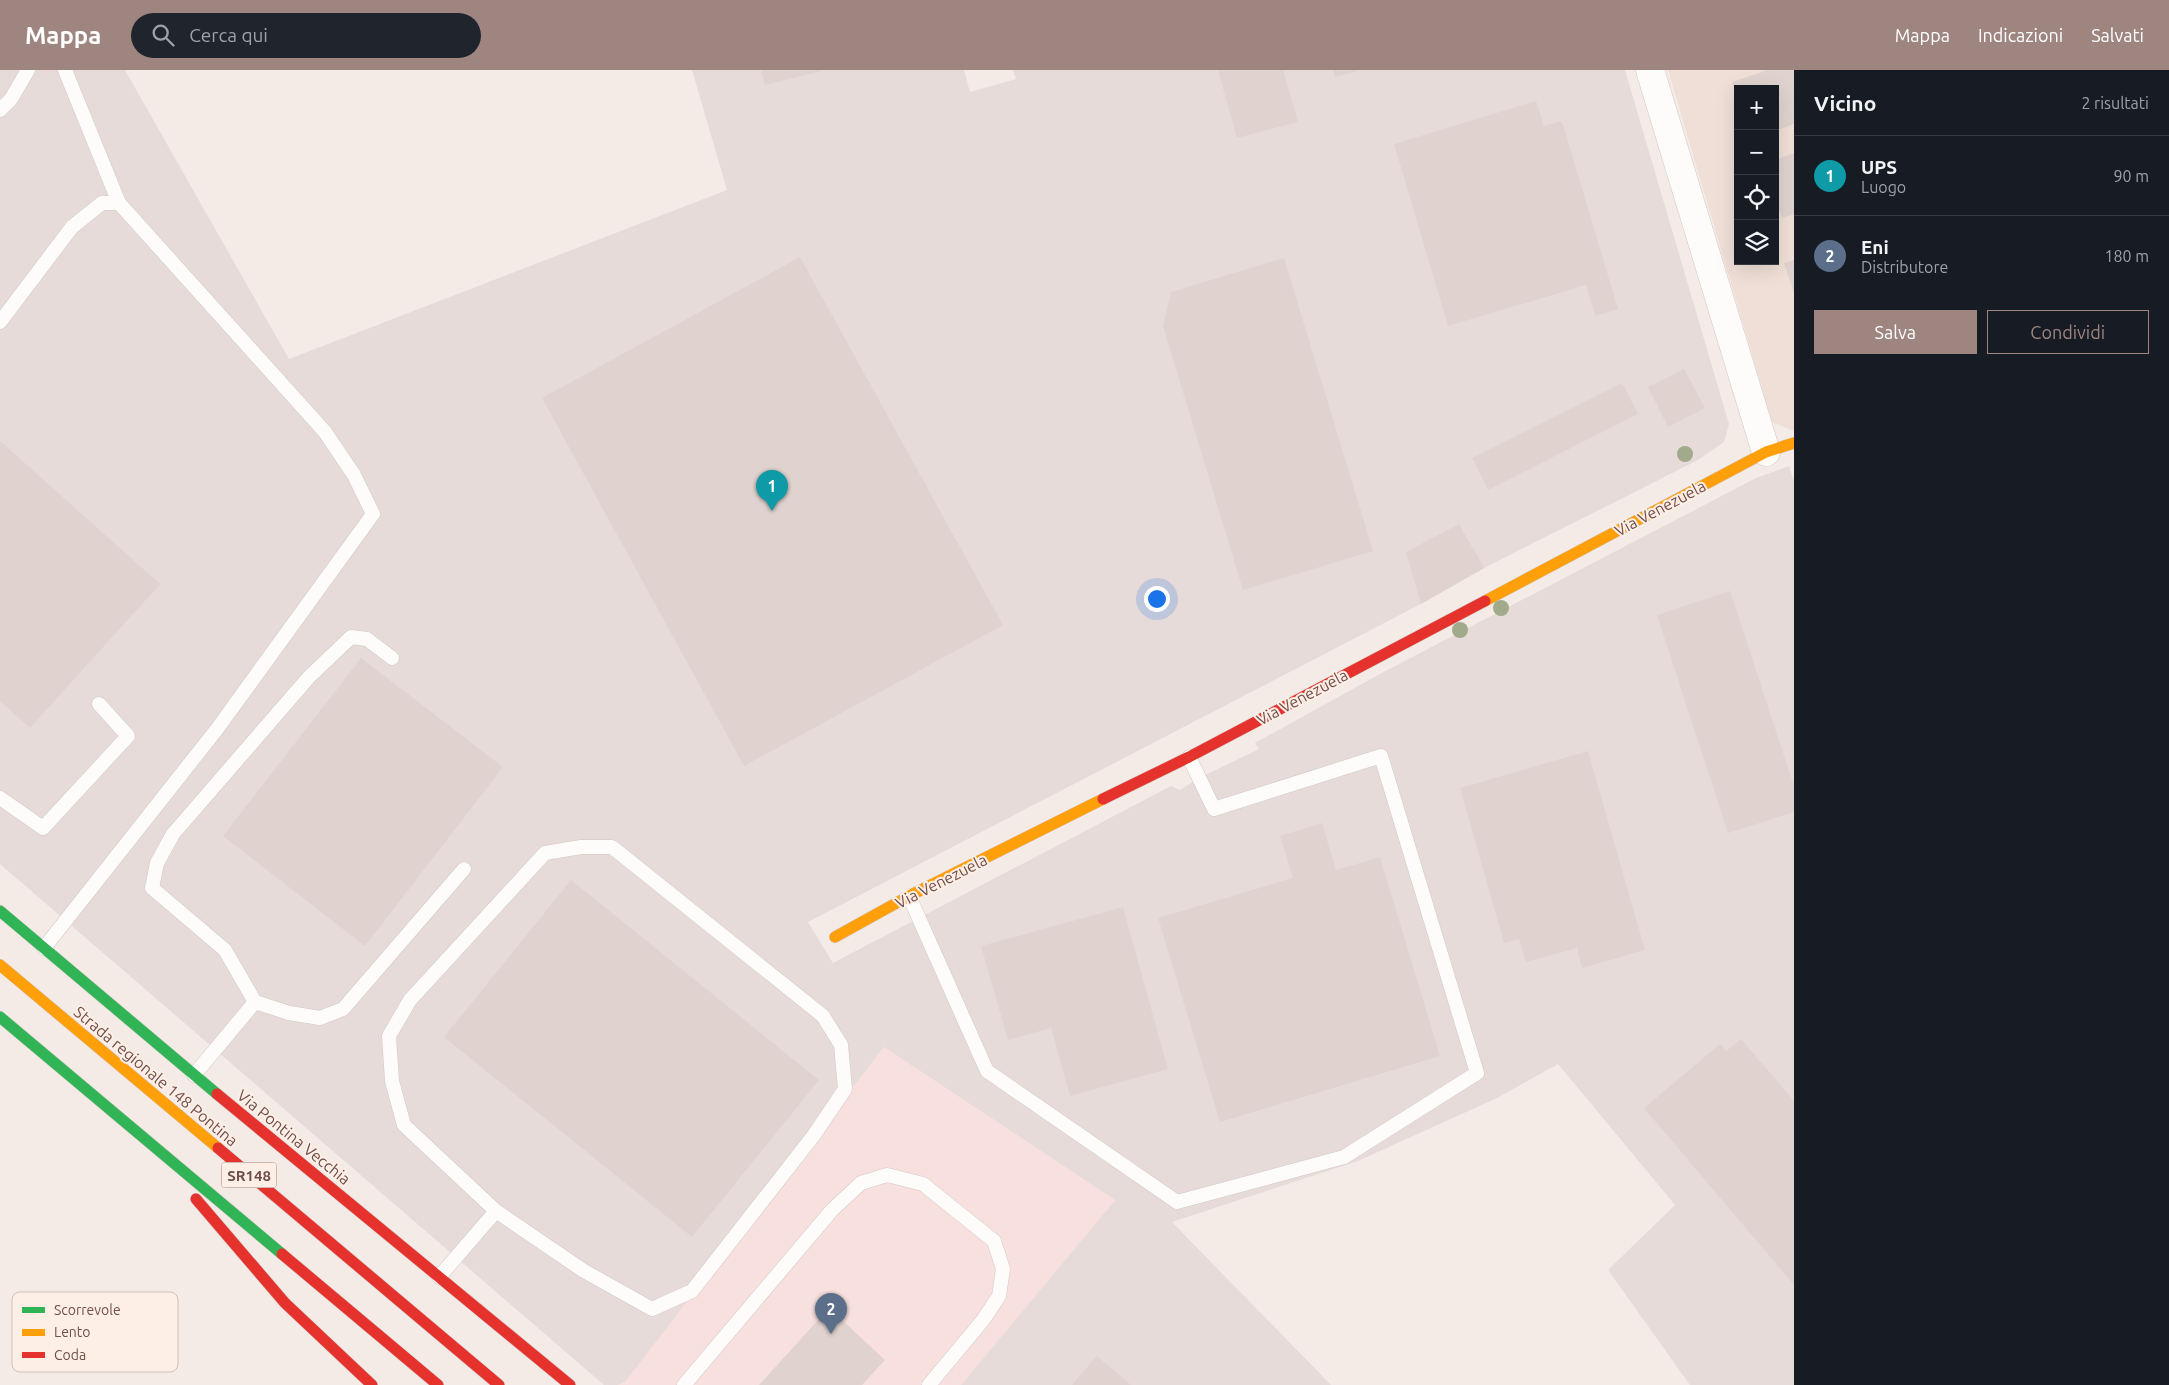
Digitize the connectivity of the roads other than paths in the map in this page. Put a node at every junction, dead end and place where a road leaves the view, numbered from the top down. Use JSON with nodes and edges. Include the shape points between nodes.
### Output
{"nodes":[{"id":1,"x":28,"y":70,"type":"edge"},
{"id":2,"x":65,"y":70,"type":"edge"},
{"id":3,"x":1650,"y":70,"type":"edge"},
{"id":4,"x":0,"y":110,"type":"edge"},
{"id":5,"x":119,"y":203,"type":"junction"},
{"id":6,"x":0,"y":322,"type":"edge"},
{"id":7,"x":1794,"y":443,"type":"edge"},
{"id":8,"x":1766,"y":452,"type":"junction"},
{"id":9,"x":392,"y":658,"type":"dead end"},
{"id":10,"x":99,"y":704,"type":"dead end"},
{"id":11,"x":1189,"y":757,"type":"junction"},
{"id":12,"x":0,"y":798,"type":"edge"},
{"id":13,"x":464,"y":869,"type":"dead end"},
{"id":14,"x":909,"y":896,"type":"junction"},
{"id":15,"x":0,"y":911,"type":"edge"},
{"id":16,"x":835,"y":937,"type":"dead end"},
{"id":17,"x":44,"y":948,"type":"junction"},
{"id":18,"x":0,"y":965,"type":"edge"},
{"id":19,"x":255,"y":1002,"type":"junction"},
{"id":20,"x":0,"y":1017,"type":"edge"},
{"id":21,"x":194,"y":1075,"type":"junction"},
{"id":22,"x":143,"y":1138,"type":"junction"},
{"id":23,"x":496,"y":1211,"type":"junction"},
{"id":24,"x":439,"y":1277,"type":"junction"},
{"id":25,"x":372,"y":1385,"type":"edge"},
{"id":26,"x":438,"y":1385,"type":"edge"},
{"id":27,"x":499,"y":1385,"type":"edge"},
{"id":28,"x":570,"y":1385,"type":"edge"},
{"id":29,"x":684,"y":1385,"type":"edge"},
{"id":30,"x":929,"y":1385,"type":"edge"}],
"edges":[{"from":1,"to":4,"type":"lane","via":[[11,99]]},
{"from":2,"to":5,"type":"lane"},
{"from":3,"to":8,"type":"street"},
{"from":5,"to":6,"type":"lane","via":[[102,203],[72,227]]},
{"from":5,"to":17,"type":"lane","via":[[325,432],[354,476],[373,514],[217,728]]},
{"from":7,"to":8,"type":"main road","name":"Via Venezuela"},
{"from":8,"to":11,"type":"main road","name":"Via Venezuela"},
{"from":9,"to":19,"type":"lane","via":[[367,639],[351,637],[308,677],[179,827],[157,863],[152,888],[225,950]]},
{"from":10,"to":12,"type":"lane","via":[[128,736],[43,828]]},
{"from":11,"to":14,"type":"main road","name":"Via Venezuela"},
{"from":11,"to":14,"type":"lane","via":[[1214,809],[1381,756],[1477,1073],[1344,1157],[1177,1202],[987,1071]]},
{"from":13,"to":19,"type":"lane","via":[[343,1009],[320,1018],[288,1013]]},
{"from":14,"to":16,"type":"main road","name":"Via Venezuela"},
{"from":15,"to":17,"type":"main road","name":"Via Pontina Vecchia"},
{"from":17,"to":21,"type":"main road","name":"Via Pontina Vecchia"},
{"from":18,"to":27,"type":"main road","name":"Strada regionale 148 Pontina","number":"SR148"},
{"from":19,"to":21,"type":"lane"},
{"from":20,"to":22,"type":"main road","number":"SR148"},
{"from":21,"to":24,"type":"main road","name":"Via Pontina Vecchia"},
{"from":22,"to":25,"type":"main road","via":[[285,1303]]},
{"from":22,"to":26,"type":"main road","number":"SR148"},
{"from":23,"to":23,"type":"lane","via":[[404,1125],[392,1081],[389,1036],[410,1000],[545,853],[581,847],[612,847],[823,1016],[841,1045],[845,1089],[814,1135],[692,1291],[652,1309],[584,1271]]},
{"from":23,"to":24,"type":"lane"},
{"from":24,"to":28,"type":"main road","name":"Via Pontina Vecchia"},
{"from":29,"to":30,"type":"lane","via":[[832,1210],[861,1183],[887,1175],[923,1184],[994,1241],[1003,1269],[999,1296]]}]}
